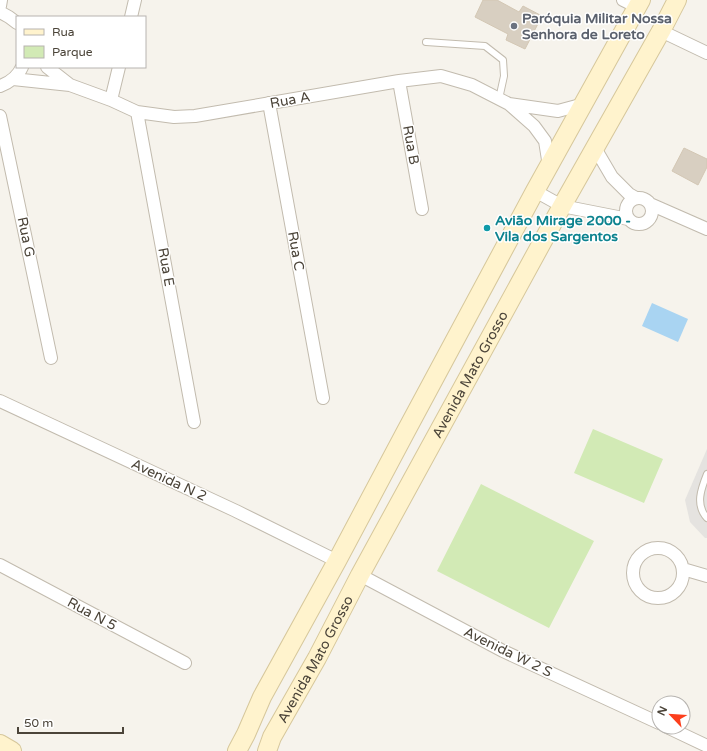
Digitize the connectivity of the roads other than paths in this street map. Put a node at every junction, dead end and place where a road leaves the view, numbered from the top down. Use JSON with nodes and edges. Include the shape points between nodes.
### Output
{"nodes":[{"id":1,"x":1,"y":0,"type":"edge"},
{"id":2,"x":135,"y":0,"type":"edge"},
{"id":3,"x":677,"y":0,"type":"edge"},
{"id":4,"x":634,"y":2,"type":"edge"},
{"id":5,"x":0,"y":6,"type":"edge"},
{"id":6,"x":0,"y":12,"type":"edge"},
{"id":7,"x":131,"y":16,"type":"edge"},
{"id":8,"x":16,"y":22,"type":"edge"},
{"id":9,"x":661,"y":31,"type":"junction"},
{"id":10,"x":426,"y":42,"type":"dead end"},
{"id":11,"x":707,"y":53,"type":"edge"},
{"id":12,"x":22,"y":68,"type":"edge"},
{"id":13,"x":48,"y":68,"type":"edge"},
{"id":14,"x":119,"y":68,"type":"edge"},
{"id":15,"x":13,"y":79,"type":"junction"},
{"id":16,"x":399,"y":81,"type":"junction"},
{"id":17,"x":70,"y":85,"type":"junction"},
{"id":18,"x":0,"y":86,"type":"edge"},
{"id":19,"x":111,"y":100,"type":"junction"},
{"id":20,"x":504,"y":102,"type":"junction"},
{"id":21,"x":270,"y":103,"type":"junction"},
{"id":22,"x":584,"y":104,"type":"junction"},
{"id":23,"x":137,"y":112,"type":"junction"},
{"id":24,"x":0,"y":116,"type":"edge"},
{"id":25,"x":595,"y":148,"type":"junction"},
{"id":26,"x":549,"y":166,"type":"junction"},
{"id":27,"x":535,"y":192,"type":"junction"},
{"id":28,"x":636,"y":198,"type":"junction"},
{"id":29,"x":650,"y":204,"type":"junction"},
{"id":30,"x":562,"y":206,"type":"junction"},
{"id":31,"x":422,"y":209,"type":"dead end"},
{"id":32,"x":672,"y":214,"type":"junction"},
{"id":33,"x":628,"y":219,"type":"junction"},
{"id":34,"x":646,"y":222,"type":"junction"},
{"id":35,"x":707,"y":229,"type":"edge"},
{"id":36,"x":51,"y":358,"type":"dead end"},
{"id":37,"x":323,"y":398,"type":"dead end"},
{"id":38,"x":0,"y":401,"type":"edge"},
{"id":39,"x":194,"y":422,"type":"dead end"},
{"id":40,"x":405,"y":433,"type":"junction"},
{"id":41,"x":431,"y":446,"type":"junction"},
{"id":42,"x":707,"y":474,"type":"edge"},
{"id":43,"x":707,"y":518,"type":"edge"},
{"id":44,"x":337,"y":561,"type":"junction"},
{"id":45,"x":0,"y":565,"type":"edge"},
{"id":46,"x":684,"y":569,"type":"junction"},
{"id":47,"x":360,"y":576,"type":"junction"},
{"id":48,"x":707,"y":576,"type":"edge"},
{"id":49,"x":185,"y":663,"type":"dead end"},
{"id":50,"x":651,"y":720,"type":"edge"},
{"id":51,"x":684,"y":735,"type":"edge"},
{"id":52,"x":0,"y":744,"type":"edge"},
{"id":53,"x":707,"y":746,"type":"edge"},
{"id":54,"x":12,"y":751,"type":"edge"},
{"id":55,"x":237,"y":751,"type":"edge"},
{"id":56,"x":268,"y":751,"type":"edge"}],
"edges":[{"from":1,"to":5,"type":"street"},
{"from":2,"to":7,"type":"street"},
{"from":3,"to":9,"type":"main road","name":"Avenida Mato Grosso"},
{"from":4,"to":22,"type":"main road","name":"Avenida Mato Grosso"},
{"from":6,"to":8,"type":"street"},
{"from":9,"to":11,"type":"street"},
{"from":9,"to":25,"type":"main road","name":"Avenida Mato Grosso"},
{"from":10,"to":20,"type":"lane","via":[[485,46],[503,60]]},
{"from":12,"to":15,"type":"street"},
{"from":13,"to":17,"type":"street","name":"Rua A"},
{"from":14,"to":19,"type":"street"},
{"from":15,"to":17,"type":"street","name":"Rua A"},
{"from":15,"to":18,"type":"street"},
{"from":16,"to":20,"type":"street","name":"Rua A","via":[[441,76],[472,85]]},
{"from":16,"to":21,"type":"street","name":"Rua A"},
{"from":16,"to":31,"type":"street","name":"Rua B"},
{"from":17,"to":19,"type":"street","name":"Rua A"},
{"from":19,"to":23,"type":"street","name":"Rua A"},
{"from":20,"to":22,"type":"street","name":"Rua A","via":[[558,111]]},
{"from":20,"to":26,"type":"street","name":"Rua A","via":[[534,126],[545,141]]},
{"from":21,"to":23,"type":"street","name":"Rua A","via":[[174,117]]},
{"from":21,"to":37,"type":"street","name":"Rua C"},
{"from":22,"to":26,"type":"main road","name":"Avenida Mato Grosso"},
{"from":23,"to":39,"type":"street","name":"Rua E"},
{"from":24,"to":36,"type":"street","name":"Rua G"},
{"from":25,"to":28,"type":"street","via":[[612,178]]},
{"from":25,"to":30,"type":"main road","name":"Avenida Mato Grosso"},
{"from":26,"to":27,"type":"main road","name":"Avenida Mato Grosso"},
{"from":27,"to":30,"type":"street"},
{"from":27,"to":40,"type":"main road","name":"Avenida Mato Grosso"},
{"from":28,"to":29,"type":"street","via":[[646,200]]},
{"from":28,"to":33,"type":"street","via":[[631,200],[626,209]]},
{"from":29,"to":32,"type":"street"},
{"from":29,"to":34,"type":"street","via":[[652,214]]},
{"from":30,"to":33,"type":"street"},
{"from":30,"to":41,"type":"main road","name":"Avenida Mato Grosso"},
{"from":32,"to":34,"type":"street"},
{"from":32,"to":35,"type":"street"},
{"from":33,"to":34,"type":"street","via":[[636,224]]},
{"from":38,"to":44,"type":"street","name":"Avenida N 2"},
{"from":40,"to":41,"type":"main road"},
{"from":40,"to":44,"type":"main road","name":"Avenida Mato Grosso"},
{"from":41,"to":47,"type":"main road","name":"Avenida Mato Grosso"},
{"from":42,"to":43,"type":"lane","via":[[699,502]]},
{"from":44,"to":55,"type":"main road","name":"Avenida Mato Grosso","via":[[262,697]]},
{"from":45,"to":49,"type":"street","name":"Rua N 5"},
{"from":46,"to":46,"type":"street","via":[[670,550],[650,548],[639,555],[634,564],[632,578],[638,589],[648,597],[666,597],[675,591],[683,580]]},
{"from":46,"to":48,"type":"street"},
{"from":47,"to":50,"type":"street","name":"Avenida W 2 S","via":[[503,651]]},
{"from":47,"to":56,"type":"main road","name":"Avenida Mato Grosso","via":[[272,737]]},
{"from":51,"to":53,"type":"street"},
{"from":52,"to":54,"type":"main road"}]}
